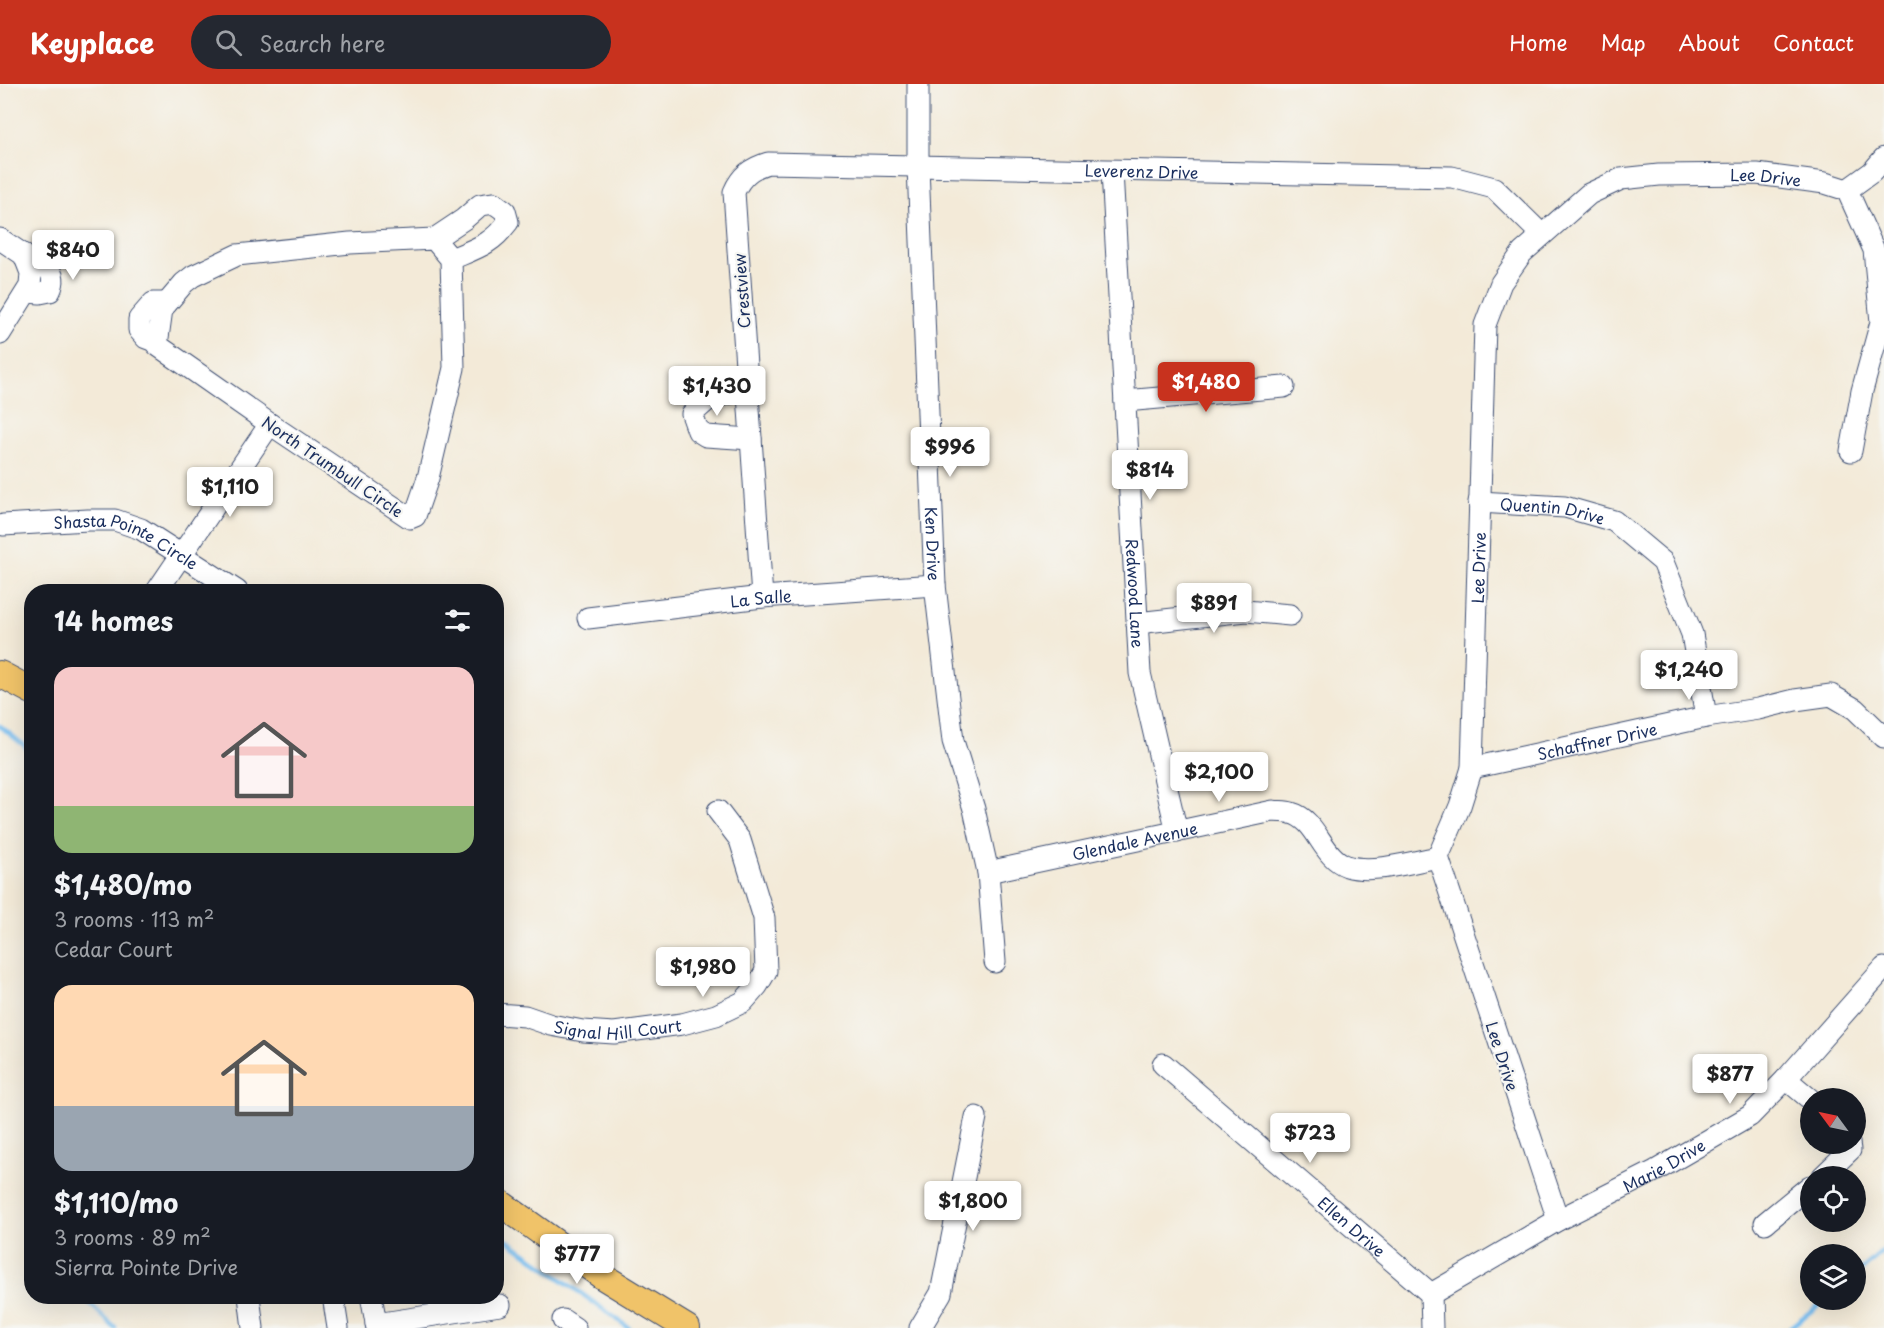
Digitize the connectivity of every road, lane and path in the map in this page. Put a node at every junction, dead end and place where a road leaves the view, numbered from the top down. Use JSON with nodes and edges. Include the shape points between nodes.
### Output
{"nodes":[{"id":1,"x":918,"y":84,"type":"edge"},
{"id":2,"x":1884,"y":158,"type":"edge"},
{"id":3,"x":918,"y":167,"type":"junction"},
{"id":4,"x":1112,"y":171,"type":"junction"},
{"id":5,"x":1847,"y":190,"type":"junction"},
{"id":6,"x":734,"y":192,"type":"joint"},
{"id":7,"x":1542,"y":235,"type":"junction"},
{"id":8,"x":0,"y":238,"type":"edge"},
{"id":9,"x":434,"y":238,"type":"junction"},
{"id":10,"x":451,"y":259,"type":"junction"},
{"id":11,"x":0,"y":334,"type":"edge"},
{"id":12,"x":1284,"y":387,"type":"dead end"},
{"id":13,"x":748,"y":389,"type":"junction"},
{"id":14,"x":1125,"y":400,"type":"junction"},
{"id":15,"x":270,"y":424,"type":"junction"},
{"id":16,"x":751,"y":439,"type":"junction"},
{"id":17,"x":1851,"y":451,"type":"dead end"},
{"id":18,"x":1479,"y":502,"type":"junction"},
{"id":19,"x":3,"y":525,"type":"dead end"},
{"id":20,"x":181,"y":556,"type":"junction"},
{"id":21,"x":162,"y":584,"type":"edge"},
{"id":22,"x":226,"y":584,"type":"edge"},
{"id":23,"x":935,"y":585,"type":"junction"},
{"id":24,"x":762,"y":597,"type":"junction"},
{"id":25,"x":1290,"y":615,"type":"dead end"},
{"id":26,"x":588,"y":618,"type":"dead end"},
{"id":27,"x":1137,"y":623,"type":"junction"},
{"id":28,"x":0,"y":674,"type":"edge"},
{"id":29,"x":24,"y":687,"type":"edge"},
{"id":30,"x":1706,"y":717,"type":"junction"},
{"id":31,"x":1884,"y":737,"type":"edge"},
{"id":32,"x":1472,"y":768,"type":"junction"},
{"id":33,"x":718,"y":811,"type":"dead end"},
{"id":34,"x":1177,"y":832,"type":"junction"},
{"id":35,"x":1438,"y":857,"type":"junction"},
{"id":36,"x":988,"y":872,"type":"junction"},
{"id":37,"x":995,"y":962,"type":"dead end"},
{"id":38,"x":1884,"y":968,"type":"edge"},
{"id":39,"x":504,"y":1015,"type":"edge"},
{"id":40,"x":1163,"y":1064,"type":"dead end"},
{"id":41,"x":1786,"y":1079,"type":"junction"},
{"id":42,"x":1800,"y":1091,"type":"edge"},
{"id":43,"x":976,"y":1117,"type":"dead end"},
{"id":44,"x":1846,"y":1154,"type":"edge"},
{"id":45,"x":1833,"y":1166,"type":"edge"},
{"id":46,"x":1800,"y":1194,"type":"edge"},
{"id":47,"x":504,"y":1206,"type":"edge"},
{"id":48,"x":1558,"y":1220,"type":"junction"},
{"id":49,"x":1765,"y":1223,"type":"dead end"},
{"id":50,"x":1431,"y":1294,"type":"junction"},
{"id":51,"x":250,"y":1304,"type":"edge"},
{"id":52,"x":334,"y":1304,"type":"edge"},
{"id":53,"x":373,"y":1304,"type":"edge"},
{"id":54,"x":500,"y":1305,"type":"dead end"},
{"id":55,"x":377,"y":1326,"type":"edge"},
{"id":56,"x":253,"y":1328,"type":"edge"},
{"id":57,"x":338,"y":1328,"type":"edge"},
{"id":58,"x":687,"y":1328,"type":"edge"},
{"id":59,"x":920,"y":1328,"type":"edge"},
{"id":60,"x":1431,"y":1328,"type":"edge"}],
"edges":[{"from":1,"to":3,"type":"street","name":"Ken Drive"},
{"from":2,"to":5,"type":"street"},
{"from":3,"to":4,"type":"street","name":"Leverenz Drive"},
{"from":3,"to":6,"type":"street","name":"Leverenz Drive","via":[[768,163],[748,172]]},
{"from":3,"to":23,"type":"street","name":"Ken Drive"},
{"from":4,"to":7,"type":"street","name":"Leverenz Drive","via":[[1452,177],[1494,188]]},
{"from":4,"to":14,"type":"street","name":"Redwood Lane"},
{"from":5,"to":7,"type":"street","name":"Lee Drive","via":[[1825,183],[1757,174],[1621,179],[1589,194]]},
{"from":5,"to":17,"type":"street","via":[[1874,250],[1881,322]]},
{"from":6,"to":13,"type":"street","name":"Crestview"},
{"from":7,"to":18,"type":"street","name":"Lee Drive","via":[[1522,253],[1501,283],[1485,325]]},
{"from":8,"to":11,"type":"street","via":[[24,255],[31,273],[27,292]]},
{"from":9,"to":10,"type":"street"},
{"from":9,"to":10,"type":"street","name":"North Trumbull Circle","via":[[480,205],[494,203],[505,211],[508,222],[497,237]]},
{"from":9,"to":15,"type":"street","name":"North Trumbull Circle","via":[[237,255],[184,283],[162,309],[158,345]]},
{"from":10,"to":15,"type":"street","name":"North Trumbull Circle","via":[[454,368],[415,516],[410,518]]},
{"from":12,"to":14,"type":"street"},
{"from":13,"to":16,"type":"street","name":"Crestview"},
{"from":13,"to":16,"type":"street","via":[[710,398],[692,414],[698,431],[706,436]]},
{"from":14,"to":27,"type":"street","name":"Redwood Lane"},
{"from":15,"to":20,"type":"street"},
{"from":16,"to":24,"type":"street","name":"Crestview"},
{"from":18,"to":30,"type":"street","name":"Quentin Drive","via":[[1565,507],[1614,521],[1663,562],[1692,634]]},
{"from":18,"to":32,"type":"street","name":"Lee Drive"},
{"from":19,"to":20,"type":"street","name":"Shasta Pointe Circle","via":[[115,520],[141,529]]},
{"from":20,"to":21,"type":"street"},
{"from":20,"to":22,"type":"street","name":"Shasta Pointe Circle"},
{"from":23,"to":24,"type":"street","name":"La Salle"},
{"from":23,"to":36,"type":"street","name":"Ken Drive","via":[[953,741]]},
{"from":24,"to":26,"type":"street","name":"La Salle"},
{"from":25,"to":27,"type":"street","via":[[1246,611]]},
{"from":27,"to":34,"type":"street","name":"Redwood Lane","via":[[1140,674]]},
{"from":28,"to":29,"type":"main road"},
{"from":30,"to":31,"type":"street","name":"Schaffner Drive","via":[[1831,695],[1854,709]]},
{"from":30,"to":32,"type":"street","name":"Schaffner Drive"},
{"from":32,"to":35,"type":"street","name":"Lee Drive"},
{"from":33,"to":39,"type":"street","name":"Signal Hill Court","via":[[740,840],[764,918],[766,970],[743,1002],[716,1015],[682,1024],[615,1033],[583,1031]]},
{"from":34,"to":35,"type":"street","name":"Glendale Avenue","via":[[1273,812],[1292,813],[1307,822],[1331,857],[1345,866],[1382,868]]},
{"from":34,"to":36,"type":"street","name":"Glendale Avenue"},
{"from":35,"to":48,"type":"street","name":"Lee Drive"},
{"from":36,"to":37,"type":"street","name":"Ken Drive"},
{"from":38,"to":41,"type":"street","name":"Marie Drive"},
{"from":40,"to":50,"type":"street","name":"Ellen Drive"},
{"from":41,"to":42,"type":"street"},
{"from":41,"to":48,"type":"street","name":"Marie Drive","via":[[1750,1116]]},
{"from":43,"to":59,"type":"street","via":[[941,1293]]},
{"from":44,"to":45,"type":"street"},
{"from":46,"to":49,"type":"street"},
{"from":47,"to":58,"type":"main road","via":[[602,1276]]},
{"from":48,"to":50,"type":"street","name":"Marie Drive"},
{"from":50,"to":60,"type":"street"},
{"from":51,"to":56,"type":"street"},
{"from":52,"to":57,"type":"street"},
{"from":53,"to":55,"type":"street"},
{"from":54,"to":55,"type":"street"}]}
